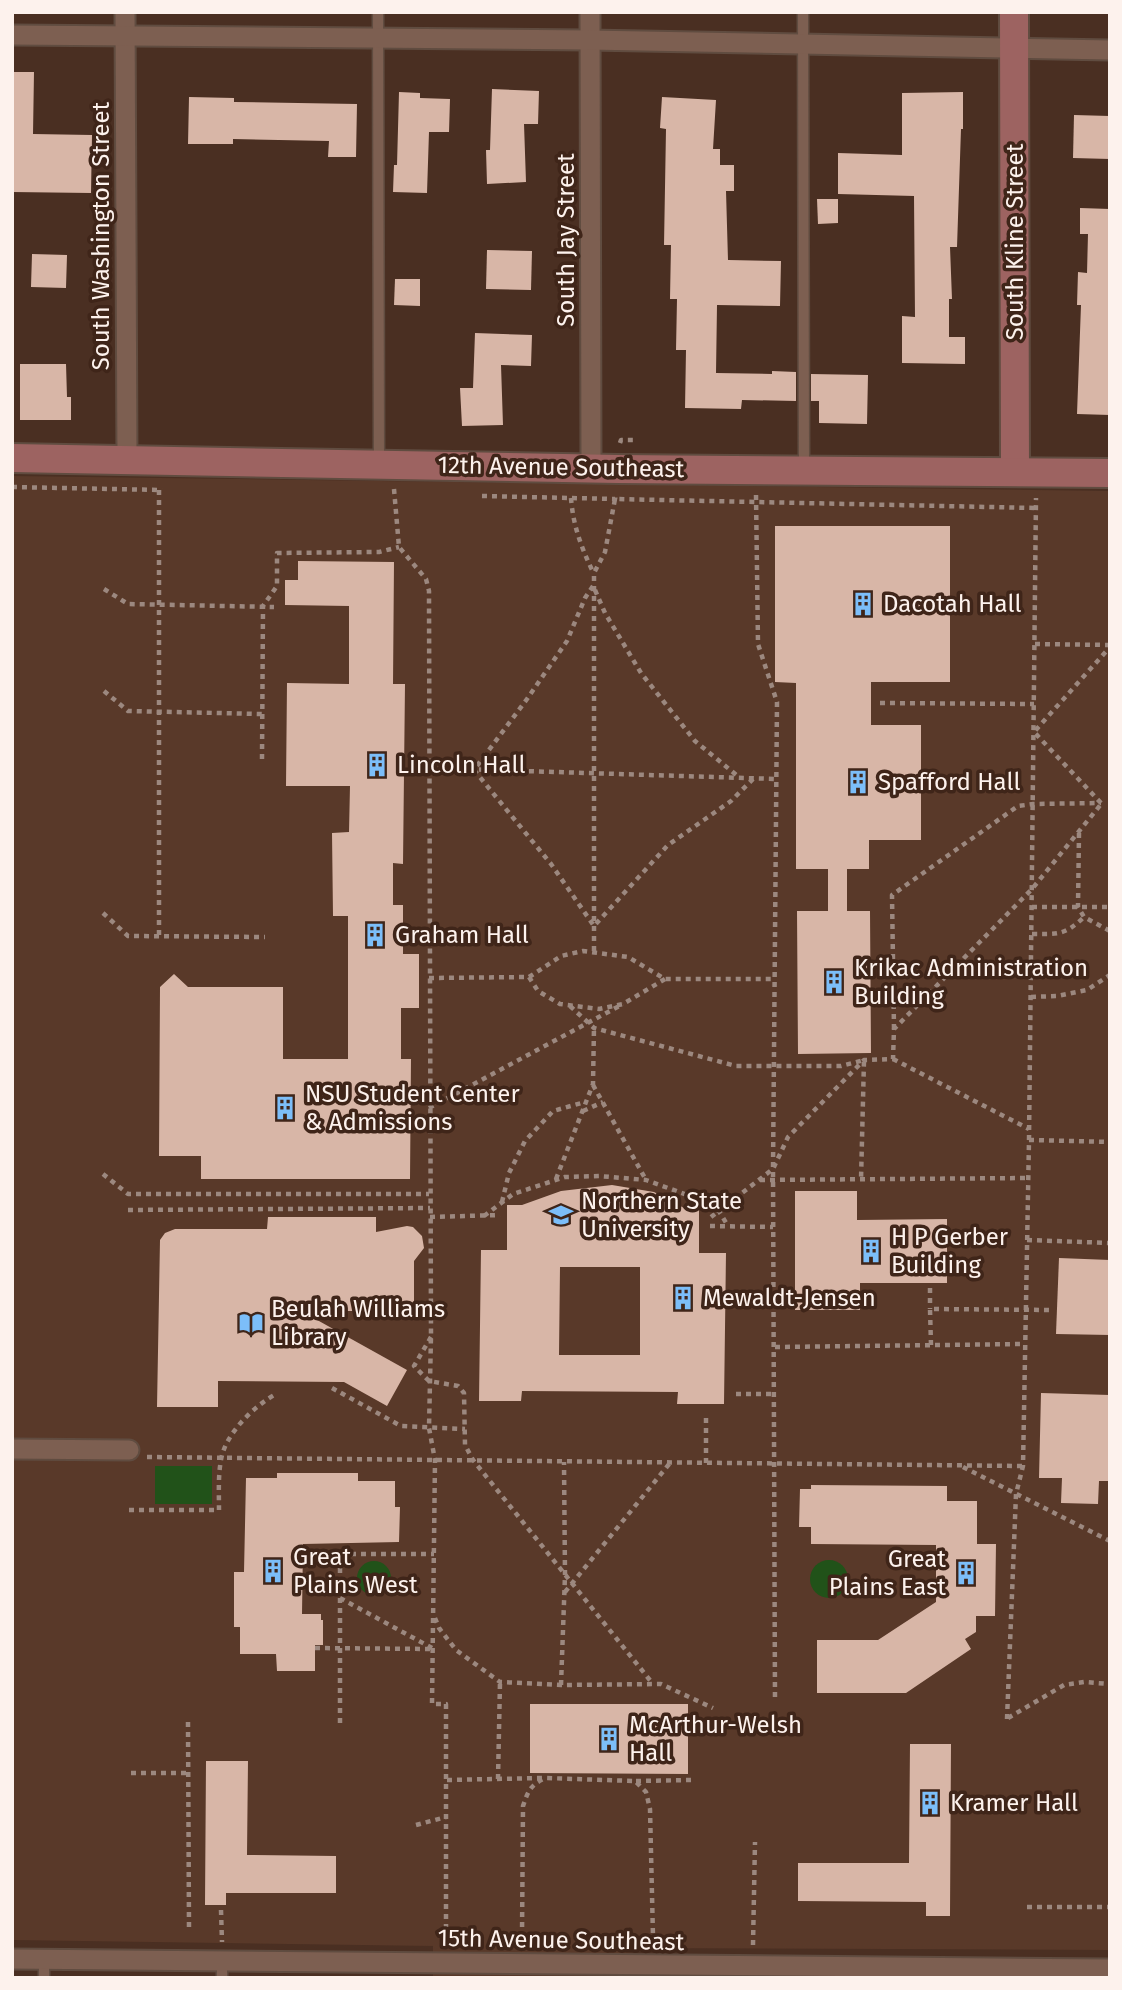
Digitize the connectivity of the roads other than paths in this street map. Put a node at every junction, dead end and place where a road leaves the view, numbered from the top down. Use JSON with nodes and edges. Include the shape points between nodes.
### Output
{"nodes":[{"id":1,"x":125,"y":12,"type":"edge"},
{"id":2,"x":378,"y":12,"type":"edge"},
{"id":3,"x":590,"y":12,"type":"edge"},
{"id":4,"x":803,"y":12,"type":"edge"},
{"id":5,"x":1014,"y":12,"type":"edge"},
{"id":6,"x":12,"y":35,"type":"edge"},
{"id":7,"x":125,"y":37,"type":"junction"},
{"id":8,"x":378,"y":37,"type":"junction"},
{"id":9,"x":589,"y":40,"type":"junction"},
{"id":10,"x":804,"y":44,"type":"junction"},
{"id":11,"x":1014,"y":48,"type":"junction"},
{"id":12,"x":1110,"y":50,"type":"edge"},
{"id":13,"x":12,"y":458,"type":"edge"},
{"id":14,"x":127,"y":459,"type":"junction"},
{"id":15,"x":386,"y":465,"type":"junction"},
{"id":16,"x":591,"y":468,"type":"junction"},
{"id":17,"x":804,"y":470,"type":"junction"},
{"id":18,"x":1028,"y":472,"type":"junction"},
{"id":19,"x":1110,"y":473,"type":"edge"},
{"id":20,"x":12,"y":1449,"type":"edge"},
{"id":21,"x":135,"y":1453,"type":"road end"},
{"id":22,"x":12,"y":1959,"type":"edge"},
{"id":23,"x":44,"y":1968,"type":"edge"},
{"id":24,"x":222,"y":1969,"type":"edge"},
{"id":25,"x":1110,"y":1969,"type":"edge"},
{"id":26,"x":419,"y":1970,"type":"edge"},
{"id":27,"x":629,"y":1971,"type":"edge"},
{"id":28,"x":958,"y":1973,"type":"edge"}],
"edges":[{"from":1,"to":7,"type":"street","name":"South Washington Street"},
{"from":2,"to":8,"type":"lane"},
{"from":3,"to":9,"type":"street","name":"South Jay Street"},
{"from":4,"to":10,"type":"lane"},
{"from":5,"to":11,"type":"street","name":"South Kline Street"},
{"from":6,"to":7,"type":"street"},
{"from":7,"to":8,"type":"street"},
{"from":7,"to":14,"type":"street","name":"South Washington Street"},
{"from":8,"to":9,"type":"street"},
{"from":8,"to":15,"type":"lane"},
{"from":9,"to":10,"type":"street"},
{"from":9,"to":16,"type":"street","name":"South Jay Street"},
{"from":10,"to":11,"type":"street"},
{"from":10,"to":17,"type":"lane"},
{"from":11,"to":12,"type":"street"},
{"from":11,"to":18,"type":"street","name":"South Kline Street"},
{"from":13,"to":14,"type":"street","name":"12th Avenue Southeast"},
{"from":14,"to":15,"type":"street","name":"12th Avenue Southeast"},
{"from":15,"to":16,"type":"street","name":"12th Avenue Southeast"},
{"from":16,"to":17,"type":"street","name":"12th Avenue Southeast"},
{"from":17,"to":18,"type":"street","name":"12th Avenue Southeast"},
{"from":18,"to":19,"type":"street","name":"12th Avenue Southeast"},
{"from":20,"to":21,"type":"street"},
{"from":22,"to":23,"type":"street","name":"15th Avenue Southeast"},
{"from":23,"to":24,"type":"street","name":"15th Avenue Southeast"},
{"from":24,"to":26,"type":"street","name":"15th Avenue Southeast"},
{"from":25,"to":28,"type":"street","name":"15th Avenue Southeast"},
{"from":26,"to":27,"type":"street","name":"15th Avenue Southeast","via":[[447,1963]]},
{"from":27,"to":28,"type":"street","name":"15th Avenue Southeast","via":[[754,1966]]}]}
